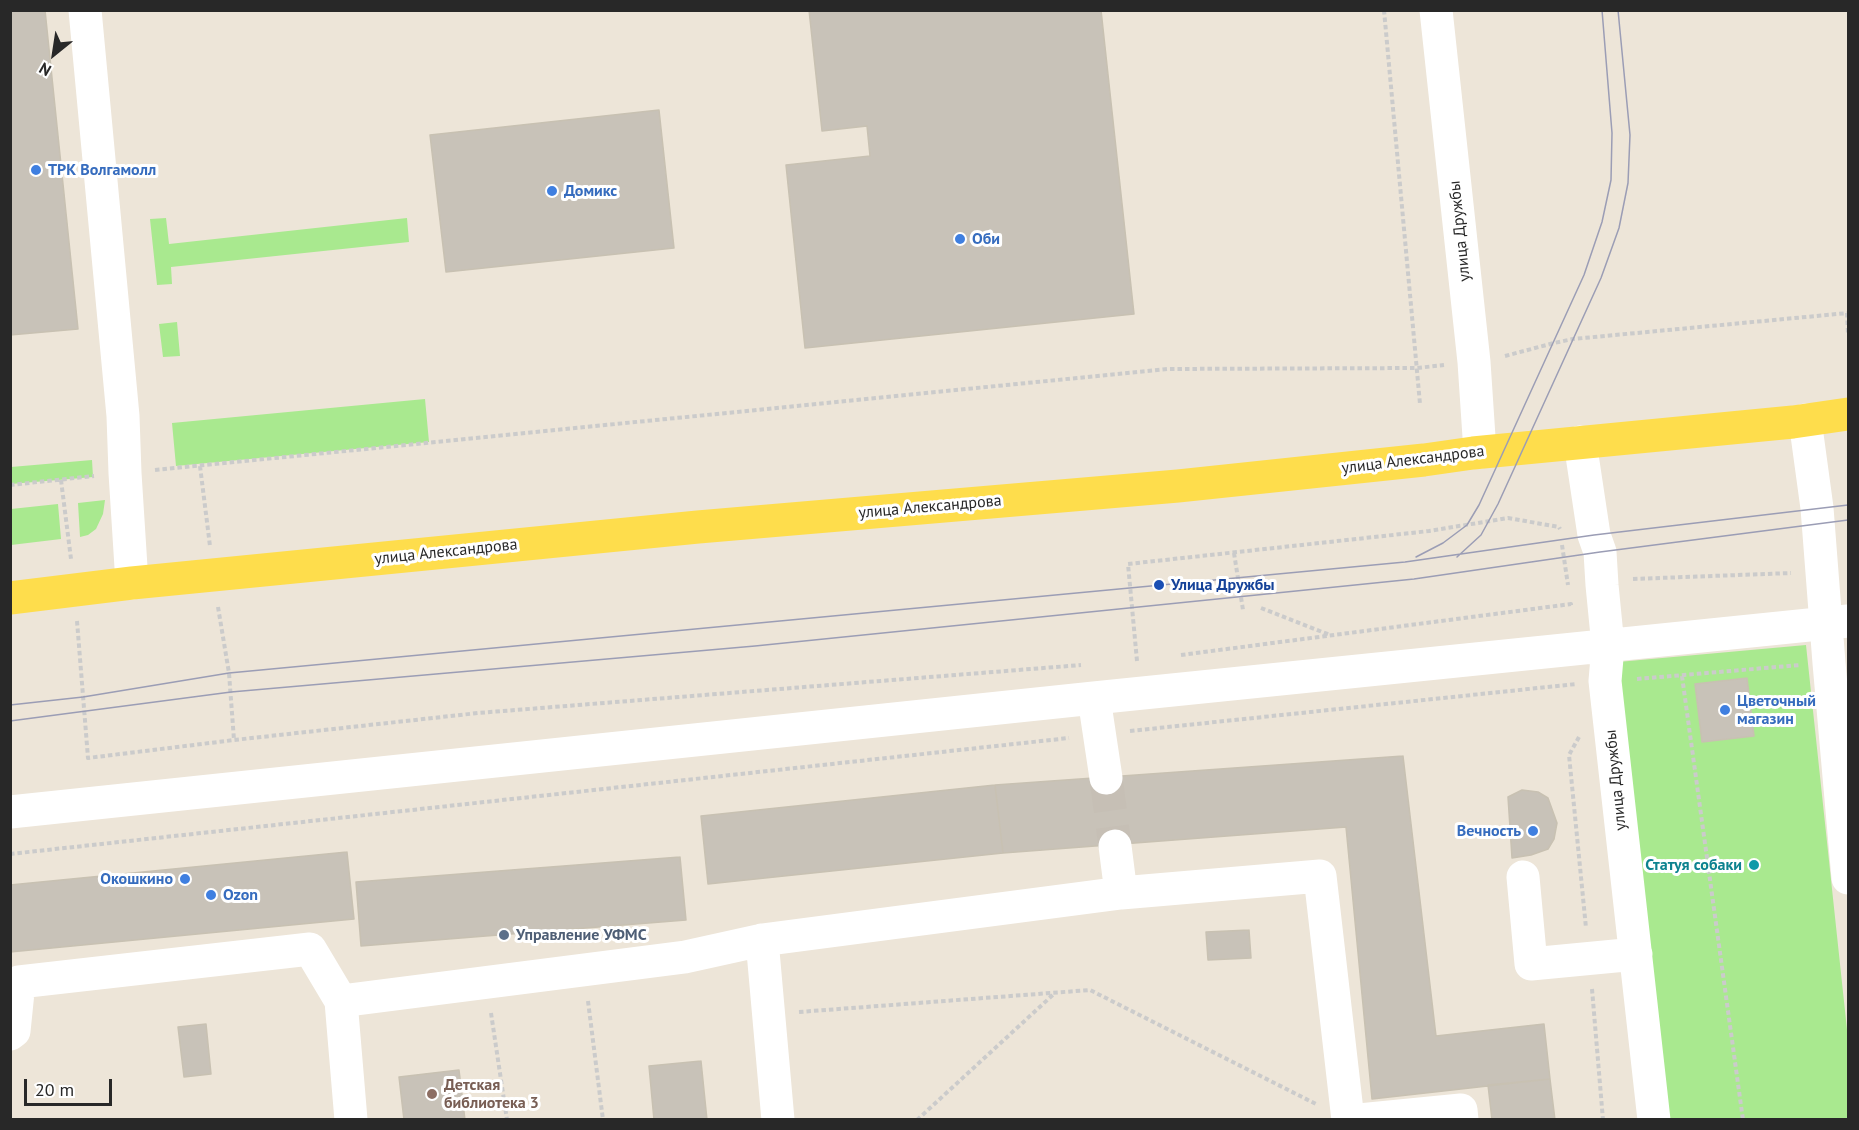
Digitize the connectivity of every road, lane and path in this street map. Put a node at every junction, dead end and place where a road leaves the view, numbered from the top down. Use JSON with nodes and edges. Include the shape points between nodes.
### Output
{"nodes":[{"id":1,"x":85,"y":10,"type":"edge"},
{"id":2,"x":1384,"y":10,"type":"edge"},
{"id":3,"x":1436,"y":10,"type":"edge"},
{"id":4,"x":1847,"y":313,"type":"edge"},
{"id":5,"x":1848,"y":334,"type":"edge"},
{"id":6,"x":1502,"y":357,"type":"dead end"},
{"id":7,"x":1449,"y":365,"type":"dead end"},
{"id":8,"x":1417,"y":368,"type":"junction"},
{"id":9,"x":1420,"y":404,"type":"dead end"},
{"id":10,"x":1848,"y":414,"type":"edge"},
{"id":11,"x":1805,"y":420,"type":"junction"},
{"id":12,"x":1580,"y":442,"type":"junction"},
{"id":13,"x":1480,"y":452,"type":"junction"},
{"id":14,"x":124,"y":473,"type":"junction"},
{"id":15,"x":10,"y":485,"type":"edge"},
{"id":16,"x":1560,"y":534,"type":"dead end"},
{"id":17,"x":1561,"y":540,"type":"dead end"},
{"id":18,"x":1234,"y":553,"type":"junction"},
{"id":19,"x":1821,"y":572,"type":"junction"},
{"id":20,"x":132,"y":583,"type":"junction"},
{"id":21,"x":1602,"y":585,"type":"junction"},
{"id":22,"x":1569,"y":592,"type":"dead end"},
{"id":23,"x":10,"y":598,"type":"edge"},
{"id":24,"x":1261,"y":608,"type":"dead end"},
{"id":25,"x":1243,"y":610,"type":"dead end"},
{"id":26,"x":1837,"y":623,"type":"edge"},
{"id":27,"x":1330,"y":635,"type":"dead end"},
{"id":28,"x":1608,"y":646,"type":"junction"},
{"id":29,"x":1137,"y":660,"type":"dead end"},
{"id":30,"x":1829,"y":663,"type":"junction"},
{"id":31,"x":1682,"y":676,"type":"junction"},
{"id":32,"x":1605,"y":681,"type":"junction"},
{"id":33,"x":1094,"y":698,"type":"junction"},
{"id":34,"x":1100,"y":734,"type":"junction"},
{"id":35,"x":1106,"y":778,"type":"tunnel mouth"},
{"id":36,"x":10,"y":812,"type":"edge"},
{"id":37,"x":1115,"y":846,"type":"tunnel mouth"},
{"id":38,"x":10,"y":854,"type":"edge"},
{"id":39,"x":1523,"y":877,"type":"dead end"},
{"id":40,"x":1848,"y":878,"type":"edge"},
{"id":41,"x":1121,"y":893,"type":"junction"},
{"id":42,"x":762,"y":940,"type":"junction"},
{"id":43,"x":1635,"y":954,"type":"junction"},
{"id":44,"x":1589,"y":958,"type":"junction"},
{"id":45,"x":584,"y":971,"type":"junction"},
{"id":46,"x":486,"y":983,"type":"junction"},
{"id":47,"x":1057,"y":992,"type":"junction"},
{"id":48,"x":341,"y":1001,"type":"junction"},
{"id":49,"x":770,"y":1014,"type":"junction"},
{"id":50,"x":10,"y":1034,"type":"edge"},
{"id":51,"x":1336,"y":1114,"type":"edge"},
{"id":52,"x":351,"y":1119,"type":"edge"},
{"id":53,"x":507,"y":1119,"type":"edge"},
{"id":54,"x":603,"y":1119,"type":"edge"},
{"id":55,"x":778,"y":1119,"type":"edge"},
{"id":56,"x":917,"y":1119,"type":"edge"},
{"id":57,"x":1359,"y":1119,"type":"edge"},
{"id":58,"x":1462,"y":1119,"type":"edge"},
{"id":59,"x":1603,"y":1119,"type":"edge"},
{"id":60,"x":1654,"y":1119,"type":"edge"},
{"id":61,"x":1743,"y":1119,"type":"edge"}],
"edges":[{"from":1,"to":14,"type":"street","via":[[123,416]]},
{"from":2,"to":8,"type":"path"},
{"from":3,"to":13,"type":"street","name":"улица Дружбы"},
{"from":4,"to":5,"type":"path"},
{"from":4,"to":6,"type":"path","via":[[1573,339]]},
{"from":7,"to":8,"type":"path"},
{"from":8,"to":9,"type":"path"},
{"from":8,"to":14,"type":"path","via":[[1167,369]]},
{"from":10,"to":11,"type":"main road","name":"улица Александрова"},
{"from":11,"to":12,"type":"main road","name":"улица Александрова"},
{"from":11,"to":19,"type":"street"},
{"from":12,"to":13,"type":"main road","name":"улица Александрова"},
{"from":12,"to":21,"type":"street","name":"улица Дружбы","via":[[1600,552]]},
{"from":13,"to":20,"type":"main road","name":"улица Александрова","via":[[1178,486],[686,528]]},
{"from":14,"to":15,"type":"path"},
{"from":14,"to":20,"type":"street"},
{"from":16,"to":18,"type":"path","via":[[1560,527],[1508,518]]},
{"from":17,"to":22,"type":"path"},
{"from":18,"to":25,"type":"path"},
{"from":18,"to":29,"type":"path","via":[[1128,564]]},
{"from":19,"to":21,"type":"path","via":[[1640,578]]},
{"from":19,"to":26,"type":"street"},
{"from":20,"to":23,"type":"main road","name":"улица Александрова"},
{"from":21,"to":28,"type":"street","name":"улица Дружбы"},
{"from":24,"to":27,"type":"path"},
{"from":26,"to":28,"type":"street"},
{"from":26,"to":30,"type":"street"},
{"from":28,"to":32,"type":"street","name":"улица Дружбы"},
{"from":28,"to":33,"type":"street"},
{"from":30,"to":31,"type":"path"},
{"from":30,"to":40,"type":"street"},
{"from":31,"to":32,"type":"path"},
{"from":31,"to":61,"type":"path"},
{"from":32,"to":34,"type":"path"},
{"from":32,"to":43,"type":"street","name":"улица Дружбы"},
{"from":33,"to":34,"type":"street"},
{"from":33,"to":36,"type":"street"},
{"from":34,"to":35,"type":"street"},
{"from":34,"to":38,"type":"path"},
{"from":37,"to":41,"type":"street"},
{"from":39,"to":44,"type":"street","via":[[1531,964]]},
{"from":41,"to":42,"type":"street"},
{"from":41,"to":51,"type":"street","via":[[1320,876]]},
{"from":42,"to":45,"type":"street","via":[[685,957]]},
{"from":42,"to":49,"type":"street"},
{"from":43,"to":44,"type":"street"},
{"from":43,"to":60,"type":"street","name":"улица Дружбы"},
{"from":44,"to":59,"type":"path"},
{"from":45,"to":46,"type":"street"},
{"from":45,"to":54,"type":"path"},
{"from":46,"to":48,"type":"street"},
{"from":46,"to":53,"type":"path"},
{"from":47,"to":49,"type":"path"},
{"from":47,"to":51,"type":"path","via":[[1090,990]]},
{"from":47,"to":56,"type":"path"},
{"from":48,"to":50,"type":"street","via":[[310,949],[19,982],[14,1031]]},
{"from":48,"to":52,"type":"street"},
{"from":49,"to":55,"type":"street"},
{"from":57,"to":58,"type":"street","via":[[1461,1110]]}]}
